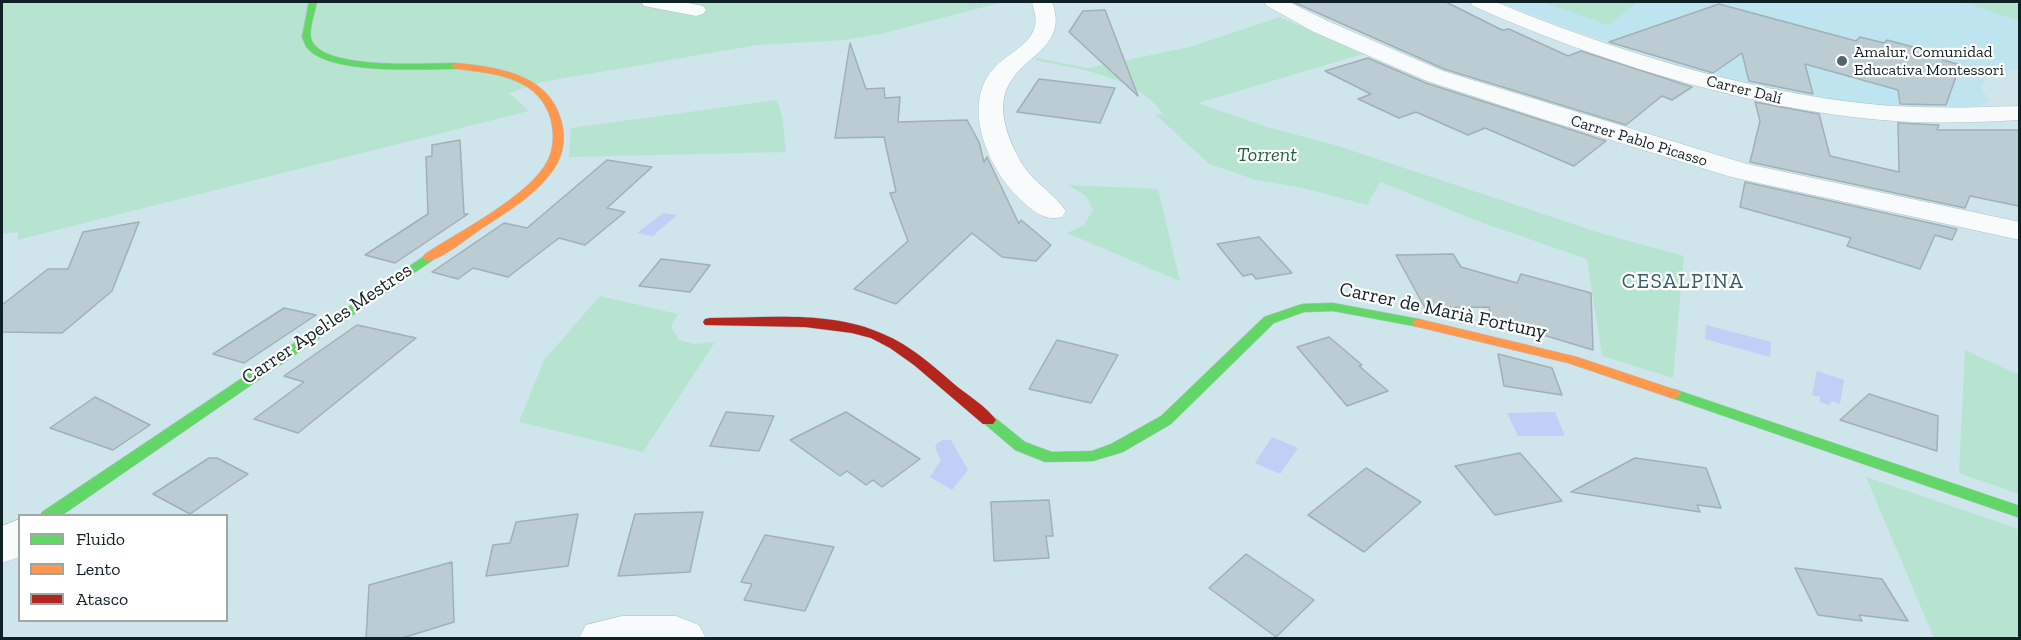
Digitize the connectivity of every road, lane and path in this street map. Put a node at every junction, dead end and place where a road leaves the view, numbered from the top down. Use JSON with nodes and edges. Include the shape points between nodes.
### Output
{"nodes":[{"id":1,"x":313,"y":2,"type":"edge"},
{"id":2,"x":651,"y":2,"type":"edge"},
{"id":3,"x":1042,"y":2,"type":"edge"},
{"id":4,"x":1274,"y":2,"type":"edge"},
{"id":5,"x":1480,"y":2,"type":"edge"},
{"id":6,"x":696,"y":10,"type":"dead end"},
{"id":7,"x":2019,"y":113,"type":"edge"},
{"id":8,"x":1052,"y":211,"type":"dead end"},
{"id":9,"x":2019,"y":231,"type":"edge"},
{"id":10,"x":710,"y":322,"type":"dead end"},
{"id":11,"x":2019,"y":512,"type":"edge"},
{"id":12,"x":51,"y":514,"type":"edge"},
{"id":13,"x":18,"y":536,"type":"edge"},
{"id":14,"x":2,"y":547,"type":"edge"},
{"id":15,"x":602,"y":639,"type":"edge"},
{"id":16,"x":683,"y":639,"type":"edge"}],
"edges":[{"from":1,"to":12,"type":"street","name":"Carrer Apel·les Mestres","via":[[306,37],[311,48],[331,58],[365,65],[477,69],[528,83],[546,94],[560,143],[557,156],[542,179]]},
{"from":2,"to":6,"type":"street"},
{"from":3,"to":8,"type":"street","via":[[1047,28],[994,84],[990,115],[996,136],[1023,186]]},
{"from":4,"to":9,"type":"street","name":"Carrer Pablo Picasso","via":[[1428,73],[1566,119],[1741,171]]},
{"from":5,"to":7,"type":"street","name":"Carrer Dalí","via":[[1644,62],[1774,98],[1896,115]]},
{"from":10,"to":11,"type":"street","name":"Carrer de Marià Fortuny","via":[[822,325],[862,331],[894,344],[1020,446],[1051,458],[1070,459],[1117,448],[1166,420],[1269,320],[1302,308],[1333,307],[1452,329],[1572,360]]},
{"from":13,"to":14,"type":"street"},
{"from":15,"to":16,"type":"street","via":[[644,635],[676,635]]}]}
